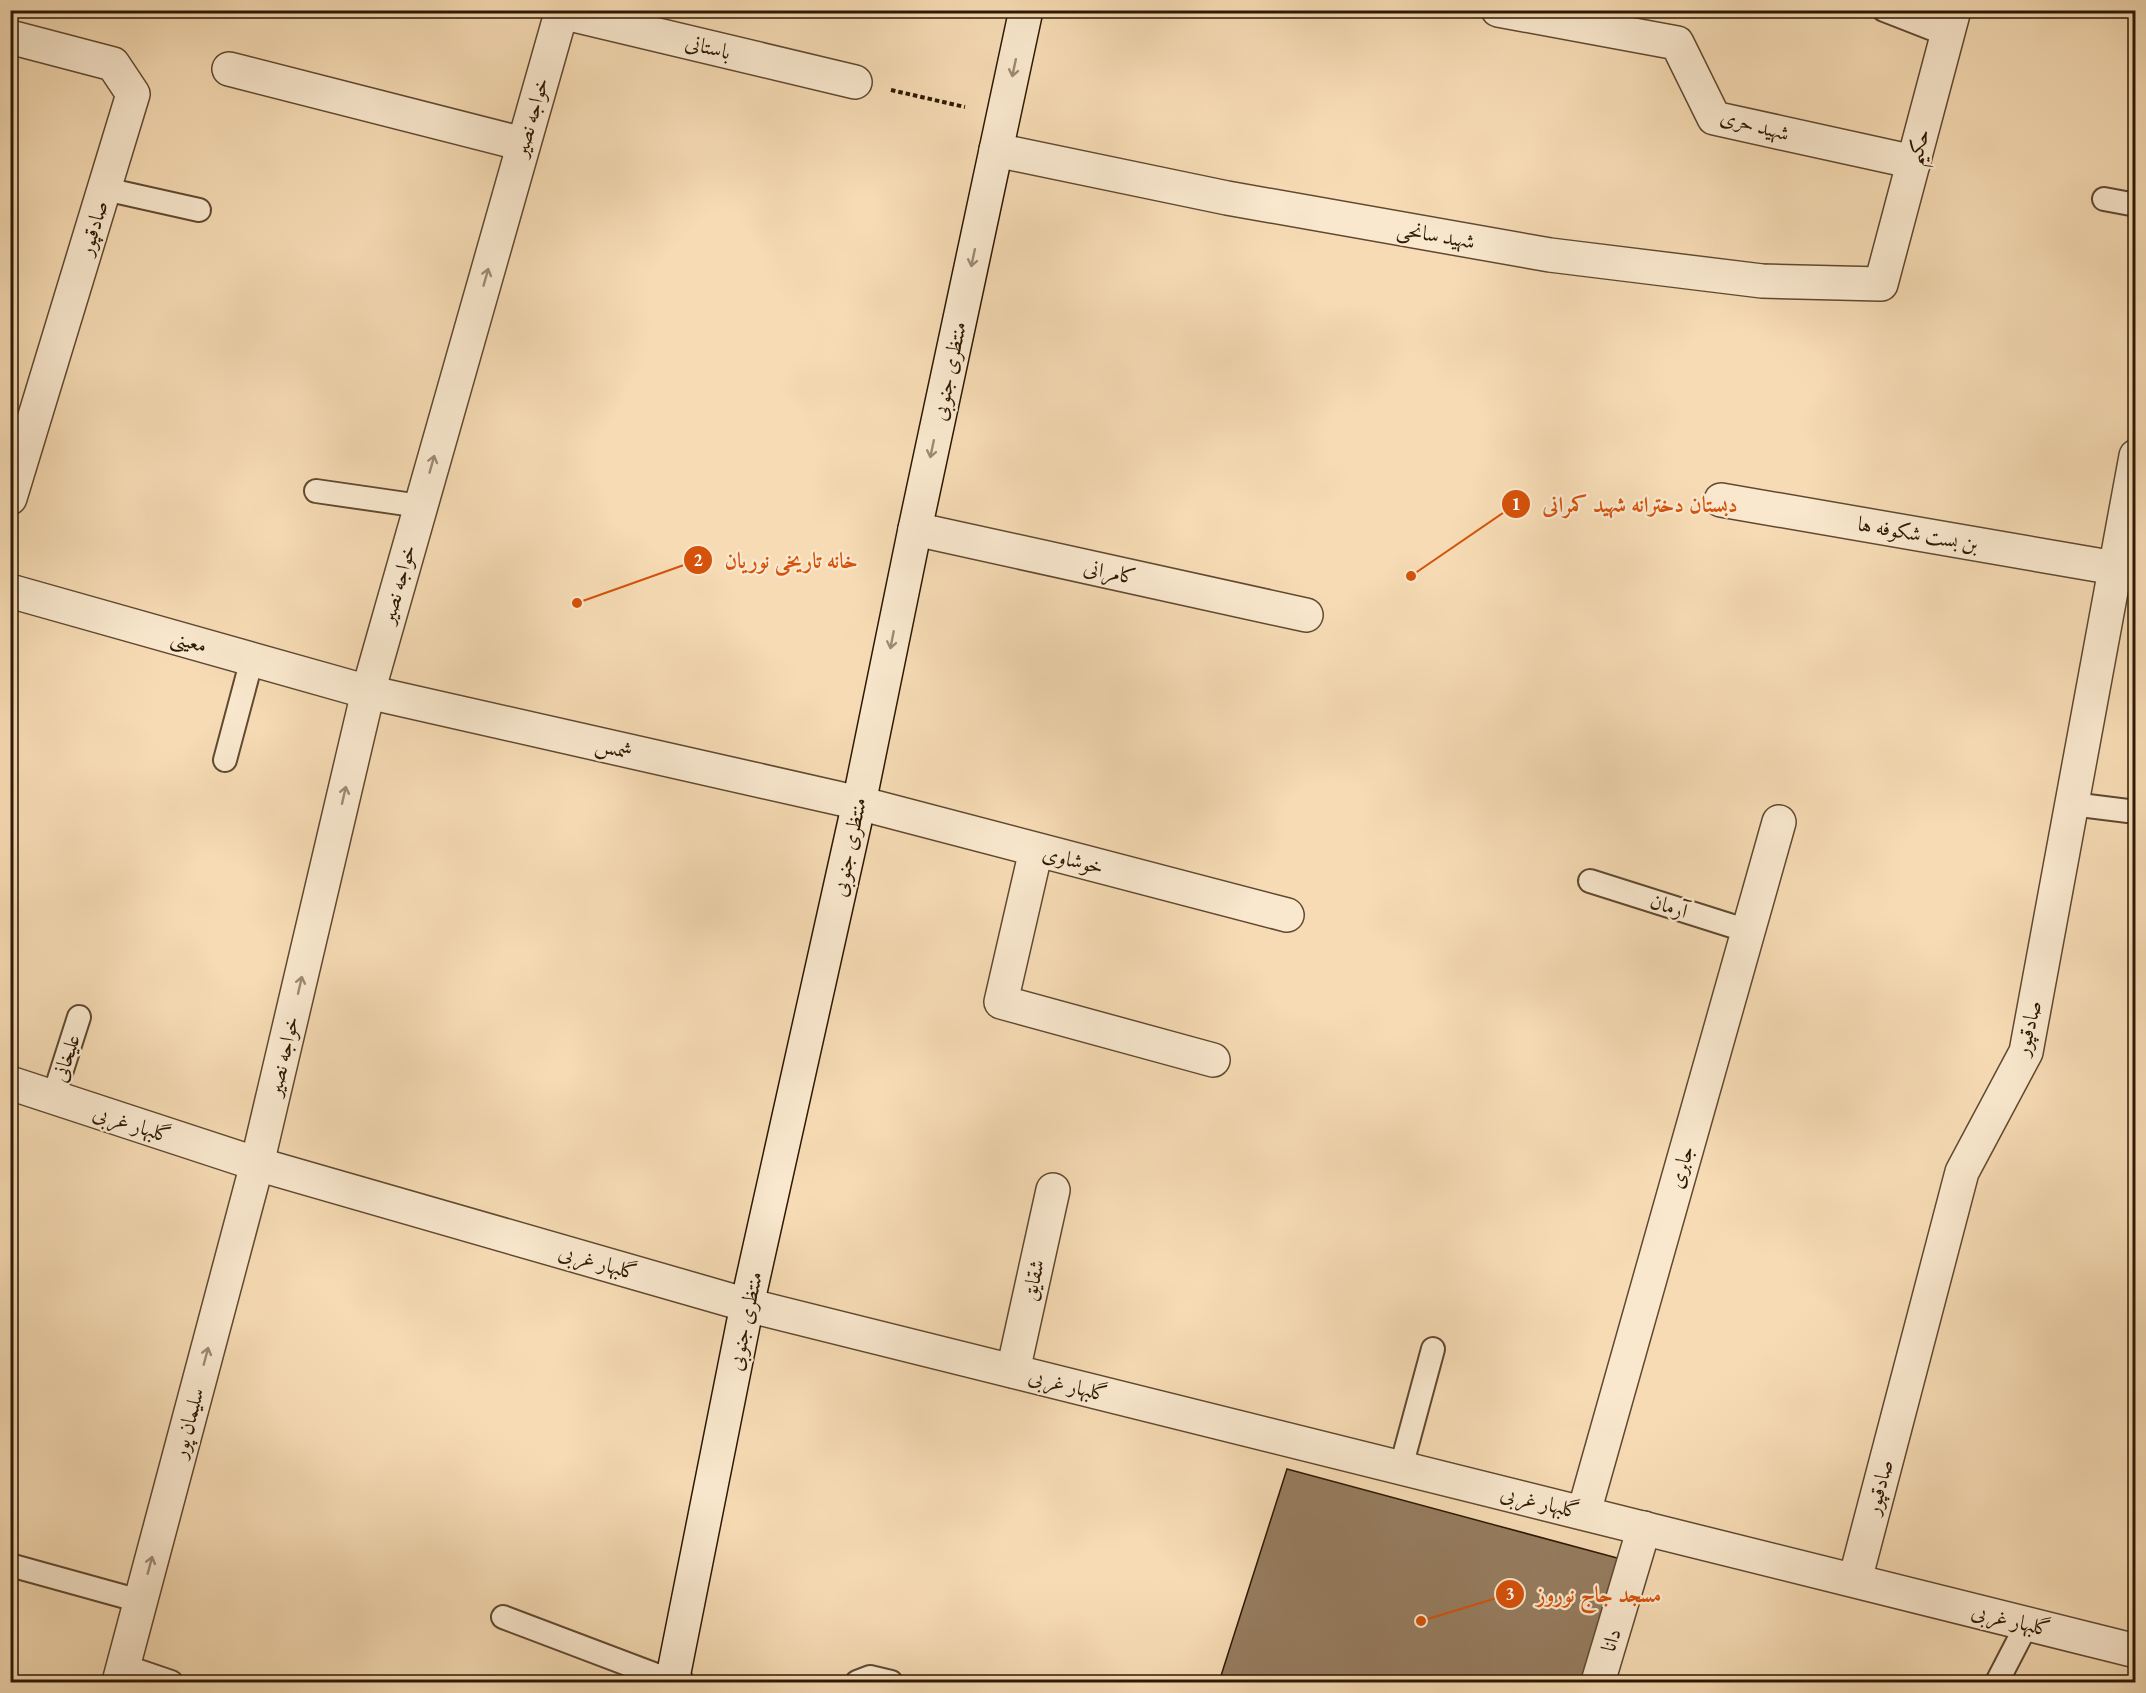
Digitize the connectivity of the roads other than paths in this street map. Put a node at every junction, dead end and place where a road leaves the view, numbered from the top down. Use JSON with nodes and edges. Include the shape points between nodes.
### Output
{"nodes":[{"id":1,"x":1026,"y":10,"type":"edge"},
{"id":2,"x":1497,"y":10,"type":"edge"},
{"id":3,"x":1884,"y":10,"type":"edge"},
{"id":4,"x":562,"y":11,"type":"edge"},
{"id":5,"x":1951,"y":23,"type":"edge"},
{"id":6,"x":10,"y":37,"type":"edge"},
{"id":7,"x":229,"y":69,"type":"dead end"},
{"id":8,"x":855,"y":82,"type":"road end"},
{"id":9,"x":523,"y":144,"type":"junction"},
{"id":10,"x":996,"y":150,"type":"junction"},
{"id":11,"x":1914,"y":162,"type":"junction"},
{"id":12,"x":105,"y":189,"type":"junction"},
{"id":13,"x":2104,"y":200,"type":"dead end"},
{"id":14,"x":2136,"y":205,"type":"edge"},
{"id":15,"x":199,"y":210,"type":"dead end"},
{"id":16,"x":1881,"y":284,"type":"joint"},
{"id":17,"x":2136,"y":456,"type":"edge"},
{"id":18,"x":316,"y":491,"type":"dead end"},
{"id":19,"x":10,"y":498,"type":"edge"},
{"id":20,"x":1721,"y":500,"type":"dead end"},
{"id":21,"x":420,"y":506,"type":"junction"},
{"id":22,"x":915,"y":529,"type":"junction"},
{"id":23,"x":2115,"y":568,"type":"junction"},
{"id":24,"x":10,"y":591,"type":"edge"},
{"id":25,"x":1306,"y":615,"type":"dead end"},
{"id":26,"x":252,"y":659,"type":"junction"},
{"id":27,"x":368,"y":692,"type":"junction"},
{"id":28,"x":225,"y":760,"type":"dead end"},
{"id":29,"x":859,"y":803,"type":"junction"},
{"id":30,"x":2072,"y":804,"type":"junction"},
{"id":31,"x":2136,"y":812,"type":"edge"},
{"id":32,"x":1779,"y":822,"type":"dead end"},
{"id":33,"x":1036,"y":850,"type":"junction"},
{"id":34,"x":1590,"y":881,"type":"dead end"},
{"id":35,"x":1287,"y":915,"type":"dead end"},
{"id":36,"x":1748,"y":931,"type":"junction"},
{"id":37,"x":79,"y":1017,"type":"dead end"},
{"id":38,"x":1213,"y":1060,"type":"dead end"},
{"id":39,"x":10,"y":1083,"type":"edge"},
{"id":40,"x":53,"y":1098,"type":"junction"},
{"id":41,"x":257,"y":1164,"type":"junction"},
{"id":42,"x":1053,"y":1190,"type":"dead end"},
{"id":43,"x":747,"y":1305,"type":"junction"},
{"id":44,"x":1433,"y":1349,"type":"dead end"},
{"id":45,"x":1013,"y":1371,"type":"junction"},
{"id":46,"x":1401,"y":1467,"type":"junction"},
{"id":47,"x":1584,"y":1512,"type":"junction"},
{"id":48,"x":1644,"y":1528,"type":"junction"},
{"id":49,"x":10,"y":1564,"type":"edge"},
{"id":50,"x":1855,"y":1580,"type":"junction"},
{"id":51,"x":140,"y":1601,"type":"junction"},
{"id":52,"x":503,"y":1617,"type":"dead end"},
{"id":53,"x":2028,"y":1624,"type":"junction"},
{"id":54,"x":2136,"y":1651,"type":"edge"},
{"id":55,"x":121,"y":1674,"type":"edge"},
{"id":56,"x":676,"y":1682,"type":"edge"},
{"id":57,"x":171,"y":1683,"type":"edge"},
{"id":58,"x":857,"y":1683,"type":"edge"},
{"id":59,"x":891,"y":1683,"type":"edge"},
{"id":60,"x":1598,"y":1683,"type":"edge"},
{"id":61,"x":1997,"y":1683,"type":"edge"}],
"edges":[{"from":1,"to":10,"type":"street","name":"منتظری جنوبی","one_way":true},
{"from":2,"to":11,"type":"street","name":"شهید حری","via":[[1677,43],[1714,118]]},
{"from":3,"to":5,"type":"lane"},
{"from":4,"to":8,"type":"street","name":"باستانی"},
{"from":4,"to":9,"type":"street","name":"خواجه نصیر"},
{"from":5,"to":11,"type":"street","name":"حکیم"},
{"from":6,"to":12,"type":"street","name":"صادقپور","via":[[112,64],[133,94]]},
{"from":7,"to":9,"type":"street"},
{"from":21,"to":9,"type":"street","name":"خواجه نصیر","one_way":true},
{"from":10,"to":16,"type":"street","name":"شهید سانحی","via":[[1227,198],[1550,255],[1762,281]]},
{"from":10,"to":22,"type":"street","name":"منتظری جنوبی","one_way":true},
{"from":11,"to":16,"type":"street","name":"حکیم"},
{"from":12,"to":15,"type":"lane"},
{"from":12,"to":19,"type":"street","name":"صادقپور"},
{"from":13,"to":14,"type":"lane"},
{"from":17,"to":23,"type":"street","name":"صادقپور"},
{"from":18,"to":21,"type":"lane"},
{"from":20,"to":23,"type":"street","name":"بن بست شکوفه ها"},
{"from":21,"to":27,"type":"street","name":"خواجه نصیر"},
{"from":22,"to":25,"type":"street","name":"کامرانی"},
{"from":22,"to":29,"type":"street","name":"منتظری جنوبی","one_way":true},
{"from":23,"to":30,"type":"street","name":"صادقپور"},
{"from":24,"to":26,"type":"street","name":"معینی"},
{"from":26,"to":27,"type":"street","name":"معینی"},
{"from":26,"to":28,"type":"lane"},
{"from":27,"to":29,"type":"street","name":"شمس"},
{"from":41,"to":27,"type":"street","name":"خواجه نصیر","one_way":true},
{"from":29,"to":33,"type":"street","name":"خوشاوی"},
{"from":29,"to":43,"type":"street","name":"منتظری جنوبی"},
{"from":30,"to":31,"type":"lane"},
{"from":30,"to":50,"type":"street","name":"صادقپور","via":[[2026,1052],[1962,1172]]},
{"from":32,"to":36,"type":"street","name":"جابری"},
{"from":33,"to":35,"type":"street","name":"خوشاوی"},
{"from":33,"to":38,"type":"street","via":[[1001,1002]]},
{"from":34,"to":36,"type":"lane","name":"آرمان"},
{"from":36,"to":47,"type":"street","name":"جابری"},
{"from":37,"to":40,"type":"lane","name":"علیخانی"},
{"from":39,"to":40,"type":"street","name":"گلبهار غربی"},
{"from":40,"to":41,"type":"street","name":"گلبهار غربی"},
{"from":41,"to":43,"type":"street","name":"گلبهار غربی"},
{"from":51,"to":41,"type":"street","name":"سلیمان پور","one_way":true},
{"from":42,"to":45,"type":"street","name":"شقایق"},
{"from":43,"to":45,"type":"street","name":"گلبهار غربی"},
{"from":43,"to":56,"type":"street","name":"منتظری جنوبی"},
{"from":44,"to":46,"type":"lane"},
{"from":45,"to":46,"type":"street","name":"گلبهار غربی"},
{"from":46,"to":47,"type":"street","name":"گلبهار غربی"},
{"from":47,"to":48,"type":"street","name":"گلبهار غربی"},
{"from":48,"to":50,"type":"street","name":"گلبهار غربی"},
{"from":48,"to":60,"type":"street","name":"دانا"},
{"from":49,"to":51,"type":"lane"},
{"from":50,"to":53,"type":"street","name":"گلبهار غربی"},
{"from":51,"to":55,"type":"street","name":"سلیمان پور"},
{"from":52,"to":56,"type":"lane"},
{"from":53,"to":54,"type":"street","name":"گلبهار غربی"},
{"from":53,"to":61,"type":"lane"},
{"from":55,"to":57,"type":"lane"},
{"from":58,"to":59,"type":"lane","via":[[870,1677]]}]}
